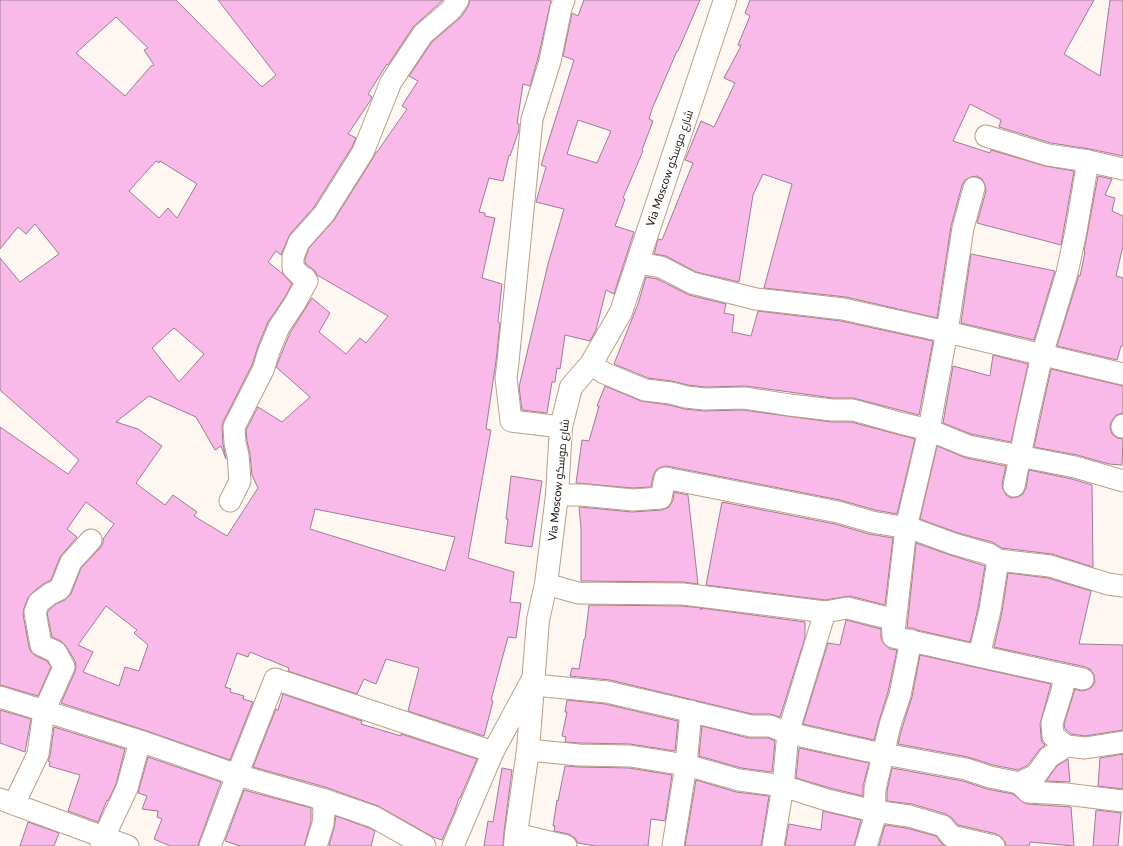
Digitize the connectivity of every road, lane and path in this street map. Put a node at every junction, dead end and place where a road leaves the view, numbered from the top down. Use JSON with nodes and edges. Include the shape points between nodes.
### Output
{"nodes":[{"id":1,"x":458,"y":0,"type":"edge"},
{"id":2,"x":564,"y":0,"type":"edge"},
{"id":3,"x":725,"y":0,"type":"edge"},
{"id":4,"x":986,"y":136,"type":"dead end"},
{"id":5,"x":1088,"y":161,"type":"junction"},
{"id":6,"x":1123,"y":169,"type":"edge"},
{"id":7,"x":974,"y":188,"type":"dead end"},
{"id":8,"x":638,"y":263,"type":"junction"},
{"id":9,"x":947,"y":332,"type":"junction"},
{"id":10,"x":1042,"y":355,"type":"junction"},
{"id":11,"x":591,"y":364,"type":"junction"},
{"id":12,"x":1123,"y":374,"type":"edge"},
{"id":13,"x":561,"y":427,"type":"junction"},
{"id":14,"x":929,"y":430,"type":"junction"},
{"id":15,"x":1020,"y":456,"type":"junction"},
{"id":16,"x":1123,"y":481,"type":"edge"},
{"id":17,"x":1014,"y":486,"type":"dead end"},
{"id":18,"x":557,"y":495,"type":"junction"},
{"id":19,"x":230,"y":501,"type":"dead end"},
{"id":20,"x":906,"y":528,"type":"junction"},
{"id":21,"x":91,"y":540,"type":"dead end"},
{"id":22,"x":998,"y":560,"type":"junction"},
{"id":23,"x":546,"y":584,"type":"junction"},
{"id":24,"x":1123,"y":586,"type":"edge"},
{"id":25,"x":825,"y":612,"type":"junction"},
{"id":26,"x":902,"y":639,"type":"junction"},
{"id":27,"x":979,"y":656,"type":"junction"},
{"id":28,"x":534,"y":680,"type":"junction"},
{"id":29,"x":0,"y":697,"type":"edge"},
{"id":30,"x":44,"y":711,"type":"junction"},
{"id":31,"x":691,"y":711,"type":"junction"},
{"id":32,"x":788,"y":733,"type":"junction"},
{"id":33,"x":140,"y":741,"type":"junction"},
{"id":34,"x":1123,"y":742,"type":"edge"},
{"id":35,"x":1067,"y":746,"type":"junction"},
{"id":36,"x":528,"y":750,"type":"junction"},
{"id":37,"x":493,"y":752,"type":"junction"},
{"id":38,"x":883,"y":754,"type":"junction"},
{"id":39,"x":686,"y":765,"type":"junction"},
{"id":40,"x":237,"y":775,"type":"junction"},
{"id":41,"x":1019,"y":783,"type":"junction"},
{"id":42,"x":783,"y":786,"type":"junction"},
{"id":43,"x":322,"y":799,"type":"junction"},
{"id":44,"x":7,"y":801,"type":"edge"},
{"id":45,"x":1123,"y":801,"type":"edge"},
{"id":46,"x":874,"y":811,"type":"junction"},
{"id":47,"x":515,"y":840,"type":"edge"},
{"id":48,"x":949,"y":841,"type":"edge"},
{"id":49,"x":102,"y":842,"type":"edge"},
{"id":50,"x":128,"y":846,"type":"edge"},
{"id":51,"x":210,"y":846,"type":"edge"},
{"id":52,"x":316,"y":846,"type":"edge"},
{"id":53,"x":425,"y":846,"type":"edge"},
{"id":54,"x":453,"y":846,"type":"edge"},
{"id":55,"x":566,"y":846,"type":"edge"},
{"id":56,"x":673,"y":846,"type":"edge"},
{"id":57,"x":773,"y":846,"type":"edge"},
{"id":58,"x":866,"y":846,"type":"edge"},
{"id":59,"x":994,"y":846,"type":"edge"}],
"edges":[{"from":1,"to":19,"type":"street","via":[[451,10],[423,34],[391,82],[363,152],[324,214],[299,242],[292,257],[293,268],[307,281],[279,328],[264,370],[234,427],[240,481]]},
{"from":2,"to":13,"type":"street","via":[[550,61],[532,119],[506,378],[511,421]]},
{"from":3,"to":8,"type":"main road","name":"Via Moscow شارع موسكو"},
{"from":4,"to":5,"type":"street","via":[[1048,155]]},
{"from":5,"to":6,"type":"street"},
{"from":5,"to":10,"type":"street","via":[[1067,274]]},
{"from":7,"to":9,"type":"street","via":[[963,228]]},
{"from":8,"to":9,"type":"street","via":[[662,267],[692,283],[756,299],[843,309]]},
{"from":8,"to":11,"type":"main road","name":"Via Moscow شارع موسكو","via":[[621,312]]},
{"from":9,"to":10,"type":"street"},
{"from":9,"to":14,"type":"street"},
{"from":10,"to":12,"type":"street"},
{"from":10,"to":15,"type":"street"},
{"from":11,"to":13,"type":"main road","name":"Via Moscow شارع موسكو","via":[[571,388]]},
{"from":11,"to":14,"type":"street","via":[[604,374],[645,390],[704,399],[744,398],[832,410],[854,410]]},
{"from":13,"to":18,"type":"main road","name":"Via Moscow شارع موسكو"},
{"from":14,"to":15,"type":"street","via":[[968,446]]},
{"from":14,"to":20,"type":"street"},
{"from":15,"to":16,"type":"street","via":[[1075,467]]},
{"from":15,"to":17,"type":"street"},
{"from":18,"to":20,"type":"street","via":[[633,500],[661,498],[665,478]]},
{"from":18,"to":23,"type":"main road","name":"Via Moscow شارع موسكو"},
{"from":20,"to":22,"type":"street","via":[[989,554]]},
{"from":20,"to":26,"type":"street"},
{"from":21,"to":30,"type":"street","via":[[71,562],[60,589],[39,602],[35,612],[41,645],[56,652],[64,667]]},
{"from":22,"to":24,"type":"street","via":[[1050,566],[1108,584]]},
{"from":22,"to":27,"type":"street"},
{"from":23,"to":25,"type":"street","via":[[578,592],[683,594]]},
{"from":23,"to":28,"type":"main road","name":"Via Moscow شارع موسكو","via":[[538,620]]},
{"from":25,"to":26,"type":"street","via":[[847,608],[892,618]]},
{"from":25,"to":32,"type":"street"},
{"from":26,"to":27,"type":"street"},
{"from":26,"to":38,"type":"street","via":[[900,695]]},
{"from":27,"to":35,"type":"street","via":[[1074,677],[1062,691],[1052,723],[1053,736]]},
{"from":28,"to":31,"type":"street","via":[[607,692]]},
{"from":28,"to":36,"type":"main road","name":"Via Moscow شارع موسكو"},
{"from":28,"to":37,"type":"street"},
{"from":29,"to":30,"type":"street"},
{"from":30,"to":33,"type":"street"},
{"from":30,"to":44,"type":"street","via":[[38,754]]},
{"from":31,"to":32,"type":"street","via":[[751,726],[770,726]]},
{"from":31,"to":39,"type":"street"},
{"from":32,"to":38,"type":"street"},
{"from":32,"to":42,"type":"street"},
{"from":33,"to":40,"type":"street"},
{"from":33,"to":49,"type":"street","via":[[127,788]]},
{"from":34,"to":35,"type":"street","via":[[1084,748]]},
{"from":35,"to":41,"type":"street","via":[[1049,757],[1036,775]]},
{"from":36,"to":39,"type":"street","via":[[630,756]]},
{"from":36,"to":47,"type":"main road","name":"Via Moscow شارع موسكو"},
{"from":37,"to":40,"type":"street","via":[[275,679]]},
{"from":37,"to":54,"type":"street"},
{"from":38,"to":41,"type":"street","via":[[966,769]]},
{"from":38,"to":46,"type":"street","via":[[875,789]]},
{"from":39,"to":42,"type":"street","via":[[739,780]]},
{"from":39,"to":56,"type":"street"},
{"from":40,"to":43,"type":"street"},
{"from":40,"to":51,"type":"street"},
{"from":41,"to":45,"type":"street","via":[[1028,792]]},
{"from":42,"to":46,"type":"street"},
{"from":42,"to":57,"type":"street"},
{"from":43,"to":52,"type":"street","via":[[323,824]]},
{"from":43,"to":53,"type":"street","via":[[374,817]]},
{"from":44,"to":49,"type":"street"},
{"from":46,"to":48,"type":"street","via":[[909,816],[944,826]]},
{"from":46,"to":58,"type":"street","via":[[874,820]]},
{"from":47,"to":55,"type":"street"},
{"from":48,"to":59,"type":"street"},
{"from":49,"to":50,"type":"street"}]}
